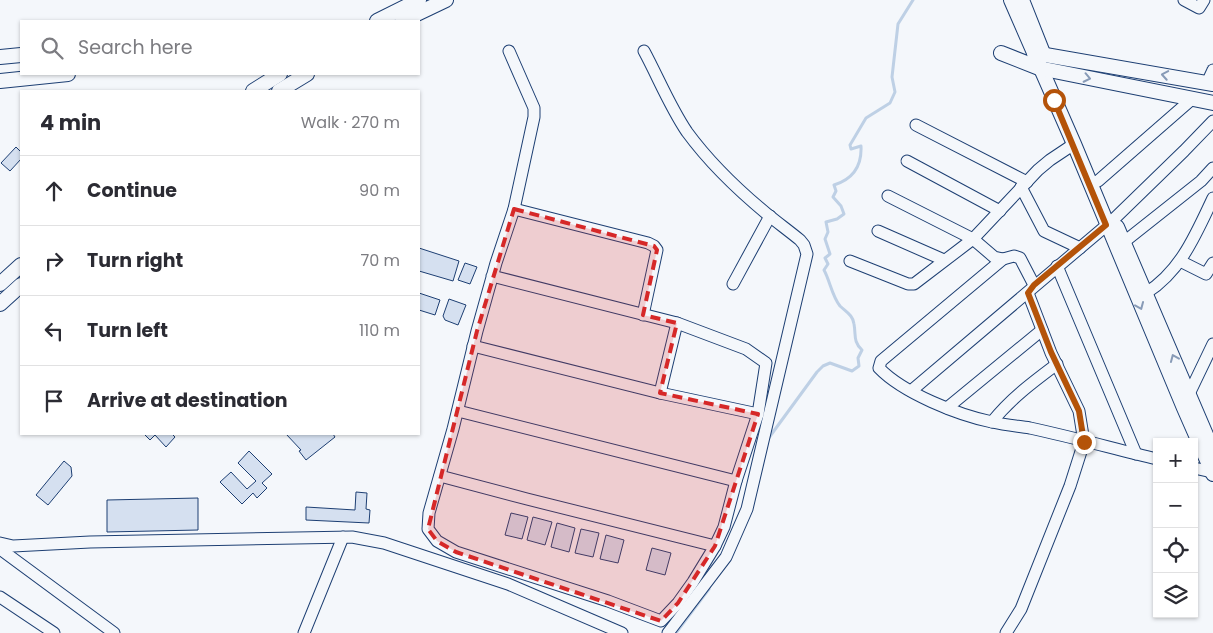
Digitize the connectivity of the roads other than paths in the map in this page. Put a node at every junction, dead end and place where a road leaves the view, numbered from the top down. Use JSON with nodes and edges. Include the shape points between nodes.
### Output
{"nodes":[{"id":1,"x":419,"y":0,"type":"edge"},
{"id":2,"x":446,"y":0,"type":"edge"},
{"id":3,"x":1011,"y":0,"type":"edge"},
{"id":4,"x":1022,"y":0,"type":"edge"},
{"id":5,"x":1184,"y":0,"type":"edge"},
{"id":6,"x":1204,"y":0,"type":"edge"},
{"id":7,"x":379,"y":20,"type":"edge"},
{"id":8,"x":404,"y":20,"type":"edge"},
{"id":9,"x":509,"y":51,"type":"dead end"},
{"id":10,"x":644,"y":51,"type":"dead end"},
{"id":11,"x":1038,"y":53,"type":"junction"},
{"id":12,"x":20,"y":55,"type":"edge"},
{"id":13,"x":0,"y":57,"type":"edge"},
{"id":14,"x":1044,"y":69,"type":"junction"},
{"id":15,"x":1213,"y":70,"type":"edge"},
{"id":16,"x":57,"y":75,"type":"edge"},
{"id":17,"x":278,"y":75,"type":"edge"},
{"id":18,"x":305,"y":75,"type":"edge"},
{"id":19,"x":0,"y":80,"type":"edge"},
{"id":20,"x":1210,"y":83,"type":"edge"},
{"id":21,"x":256,"y":90,"type":"edge"},
{"id":22,"x":281,"y":90,"type":"edge"},
{"id":23,"x":1192,"y":99,"type":"junction"},
{"id":24,"x":1213,"y":104,"type":"edge"},
{"id":25,"x":1213,"y":121,"type":"edge"},
{"id":26,"x":916,"y":125,"type":"dead end"},
{"id":27,"x":1074,"y":144,"type":"junction"},
{"id":28,"x":907,"y":161,"type":"dead end"},
{"id":29,"x":1213,"y":168,"type":"edge"},
{"id":30,"x":1098,"y":181,"type":"junction"},
{"id":31,"x":1024,"y":184,"type":"junction"},
{"id":32,"x":888,"y":196,"type":"dead end"},
{"id":33,"x":1213,"y":198,"type":"edge"},
{"id":34,"x":514,"y":209,"type":"junction"},
{"id":35,"x":1000,"y":211,"type":"junction"},
{"id":36,"x":770,"y":216,"type":"junction"},
{"id":37,"x":1209,"y":217,"type":"edge"},
{"id":38,"x":1110,"y":222,"type":"junction"},
{"id":39,"x":878,"y":231,"type":"dead end"},
{"id":40,"x":973,"y":238,"type":"junction"},
{"id":41,"x":1124,"y":242,"type":"junction"},
{"id":42,"x":1080,"y":248,"type":"junction"},
{"id":43,"x":944,"y":260,"type":"junction"},
{"id":44,"x":1003,"y":260,"type":"junction"},
{"id":45,"x":850,"y":261,"type":"dead end"},
{"id":46,"x":1180,"y":261,"type":"junction"},
{"id":47,"x":1213,"y":263,"type":"edge"},
{"id":48,"x":20,"y":266,"type":"edge"},
{"id":49,"x":1057,"y":266,"type":"junction"},
{"id":50,"x":492,"y":276,"type":"junction"},
{"id":51,"x":0,"y":284,"type":"edge"},
{"id":52,"x":733,"y":284,"type":"dead end"},
{"id":53,"x":20,"y":286,"type":"edge"},
{"id":54,"x":1031,"y":289,"type":"junction"},
{"id":55,"x":1146,"y":293,"type":"junction"},
{"id":56,"x":0,"y":304,"type":"edge"},
{"id":57,"x":643,"y":315,"type":"junction"},
{"id":58,"x":677,"y":324,"type":"junction"},
{"id":59,"x":1042,"y":330,"type":"junction"},
{"id":60,"x":1213,"y":344,"type":"edge"},
{"id":61,"x":474,"y":346,"type":"junction"},
{"id":62,"x":1057,"y":364,"type":"junction"},
{"id":63,"x":911,"y":391,"type":"junction"},
{"id":64,"x":660,"y":393,"type":"junction"},
{"id":65,"x":1189,"y":394,"type":"junction"},
{"id":66,"x":947,"y":408,"type":"junction"},
{"id":67,"x":458,"y":411,"type":"junction"},
{"id":68,"x":758,"y":414,"type":"junction"},
{"id":69,"x":992,"y":422,"type":"junction"},
{"id":70,"x":1084,"y":442,"type":"junction"},
{"id":71,"x":1213,"y":452,"type":"edge"},
{"id":72,"x":1136,"y":454,"type":"junction"},
{"id":73,"x":1153,"y":458,"type":"edge"},
{"id":74,"x":1198,"y":469,"type":"edge"},
{"id":75,"x":1213,"y":473,"type":"edge"},
{"id":76,"x":440,"y":476,"type":"junction"},
{"id":77,"x":736,"y":481,"type":"junction"},
{"id":78,"x":343,"y":536,"type":"junction"},
{"id":79,"x":0,"y":544,"type":"edge"},
{"id":80,"x":715,"y":546,"type":"junction"},
{"id":81,"x":0,"y":549,"type":"edge"},
{"id":82,"x":0,"y":597,"type":"edge"},
{"id":83,"x":54,"y":633,"type":"edge"},
{"id":84,"x":114,"y":633,"type":"edge"},
{"id":85,"x":304,"y":633,"type":"edge"},
{"id":86,"x":622,"y":633,"type":"edge"},
{"id":87,"x":668,"y":633,"type":"edge"},
{"id":88,"x":1006,"y":633,"type":"edge"}],
"edges":[{"from":1,"to":7,"type":"main road"},
{"from":2,"to":8,"type":"main road"},
{"from":3,"to":11,"type":"main road"},
{"from":4,"to":11,"type":"main road"},
{"from":5,"to":6,"type":"street","via":[[1199,8]]},
{"from":9,"to":34,"type":"street","via":[[534,108]]},
{"from":10,"to":36,"type":"street","via":[[687,131],[734,184]]},
{"from":11,"to":14,"type":"main road"},
{"from":11,"to":14,"type":"main road","via":[[1001,53]]},
{"from":20,"to":11,"type":"main road","one_way":true},
{"from":12,"to":13,"type":"main road"},
{"from":14,"to":23,"type":"main road","one_way":true},
{"from":14,"to":27,"type":"main road"},
{"from":14,"to":30,"type":"main road"},
{"from":15,"to":20,"type":"street"},
{"from":16,"to":19,"type":"main road"},
{"from":17,"to":21,"type":"main road"},
{"from":18,"to":22,"type":"main road"},
{"from":23,"to":24,"type":"main road"},
{"from":23,"to":30,"type":"street"},
{"from":25,"to":38,"type":"street"},
{"from":26,"to":31,"type":"street"},
{"from":27,"to":31,"type":"street"},
{"from":27,"to":38,"type":"main road"},
{"from":28,"to":35,"type":"street"},
{"from":29,"to":41,"type":"street"},
{"from":30,"to":38,"type":"main road"},
{"from":31,"to":35,"type":"street"},
{"from":31,"to":42,"type":"street","via":[[1044,231]]},
{"from":32,"to":40,"type":"street"},
{"from":33,"to":37,"type":"street"},
{"from":34,"to":50,"type":"street"},
{"from":34,"to":57,"type":"street","via":[[654,246],[657,250]]},
{"from":35,"to":40,"type":"street"},
{"from":36,"to":52,"type":"street"},
{"from":36,"to":87,"type":"street","via":[[800,240],[806,254],[747,509],[726,557]]},
{"from":37,"to":46,"type":"street"},
{"from":38,"to":41,"type":"main road"},
{"from":38,"to":42,"type":"street"},
{"from":38,"to":75,"type":"main road","one_way":true},
{"from":39,"to":43,"type":"street"},
{"from":40,"to":43,"type":"street"},
{"from":40,"to":44,"type":"street","via":[[994,257]]},
{"from":41,"to":55,"type":"main road"},
{"from":42,"to":49,"type":"street"},
{"from":43,"to":45,"type":"street","via":[[911,285]]},
{"from":44,"to":54,"type":"street","via":[[1014,256],[1020,258]]},
{"from":44,"to":63,"type":"street","via":[[880,361],[879,368],[887,376]]},
{"from":46,"to":47,"type":"street","via":[[1206,274]]},
{"from":46,"to":55,"type":"street"},
{"from":48,"to":51,"type":"main road"},
{"from":49,"to":54,"type":"street"},
{"from":49,"to":72,"type":"street"},
{"from":50,"to":57,"type":"street"},
{"from":50,"to":61,"type":"street"},
{"from":53,"to":56,"type":"main road"},
{"from":54,"to":59,"type":"street"},
{"from":54,"to":63,"type":"street"},
{"from":65,"to":55,"type":"main road","one_way":true},
{"from":57,"to":58,"type":"street"},
{"from":58,"to":64,"type":"street"},
{"from":58,"to":68,"type":"street","via":[[746,349],[766,362]]},
{"from":59,"to":62,"type":"street"},
{"from":59,"to":66,"type":"street"},
{"from":60,"to":65,"type":"street"},
{"from":61,"to":64,"type":"street"},
{"from":61,"to":67,"type":"street"},
{"from":62,"to":69,"type":"street","via":[[1014,397]]},
{"from":62,"to":70,"type":"street","via":[[1079,411]]},
{"from":63,"to":66,"type":"street"},
{"from":64,"to":68,"type":"street"},
{"from":65,"to":71,"type":"main road"},
{"from":66,"to":69,"type":"street"},
{"from":67,"to":76,"type":"street"},
{"from":67,"to":77,"type":"street"},
{"from":68,"to":77,"type":"street"},
{"from":69,"to":70,"type":"street"},
{"from":70,"to":72,"type":"street"},
{"from":70,"to":88,"type":"street","via":[[1021,609]]},
{"from":72,"to":73,"type":"street"},
{"from":74,"to":75,"type":"street"},
{"from":76,"to":80,"type":"street"},
{"from":76,"to":80,"type":"street","via":[[429,513],[428,529],[441,544],[456,552],[660,621],[678,603]]},
{"from":77,"to":80,"type":"street","via":[[724,528]]},
{"from":78,"to":79,"type":"street"},
{"from":78,"to":85,"type":"street"},
{"from":78,"to":86,"type":"street","via":[[384,543],[499,581]]},
{"from":81,"to":84,"type":"street"},
{"from":82,"to":83,"type":"street"}]}
